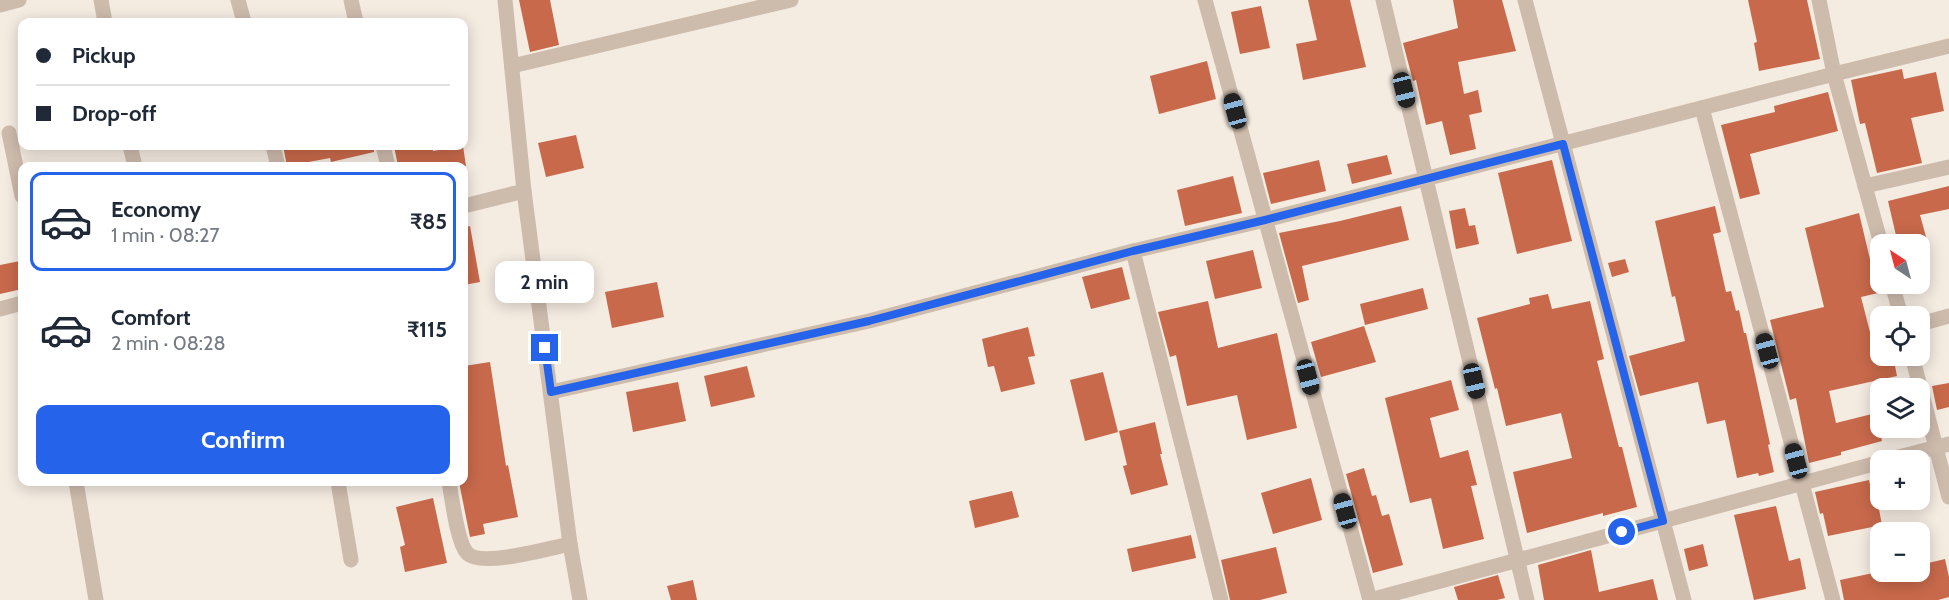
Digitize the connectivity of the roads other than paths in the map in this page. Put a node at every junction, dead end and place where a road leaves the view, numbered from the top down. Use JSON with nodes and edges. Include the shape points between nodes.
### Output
{"nodes":[{"id":1,"x":19,"y":0,"type":"edge"},
{"id":2,"x":101,"y":0,"type":"edge"},
{"id":3,"x":238,"y":0,"type":"edge"},
{"id":4,"x":351,"y":0,"type":"edge"},
{"id":5,"x":505,"y":0,"type":"edge"},
{"id":6,"x":791,"y":0,"type":"edge"},
{"id":7,"x":1383,"y":0,"type":"edge"},
{"id":8,"x":1525,"y":0,"type":"edge"},
{"id":9,"x":1819,"y":0,"type":"edge"},
{"id":10,"x":1208,"y":1,"type":"edge"},
{"id":11,"x":0,"y":5,"type":"edge"},
{"id":12,"x":104,"y":18,"type":"edge"},
{"id":13,"x":243,"y":18,"type":"edge"},
{"id":14,"x":355,"y":18,"type":"edge"},
{"id":15,"x":1949,"y":46,"type":"edge"},
{"id":16,"x":512,"y":66,"type":"junction"},
{"id":17,"x":1834,"y":74,"type":"junction"},
{"id":18,"x":1702,"y":108,"type":"junction"},
{"id":19,"x":9,"y":133,"type":"dead end"},
{"id":20,"x":1563,"y":144,"type":"junction"},
{"id":21,"x":1949,"y":167,"type":"edge"},
{"id":22,"x":18,"y":177,"type":"edge"},
{"id":23,"x":1426,"y":179,"type":"junction"},
{"id":24,"x":1865,"y":186,"type":"junction"},
{"id":25,"x":524,"y":191,"type":"junction"},
{"id":26,"x":468,"y":205,"type":"edge"},
{"id":27,"x":1265,"y":220,"type":"junction"},
{"id":28,"x":1878,"y":234,"type":"edge"},
{"id":29,"x":1133,"y":251,"type":"junction"},
{"id":30,"x":18,"y":304,"type":"edge"},
{"id":31,"x":0,"y":309,"type":"edge"},
{"id":32,"x":1949,"y":316,"type":"edge"},
{"id":33,"x":1930,"y":321,"type":"edge"},
{"id":34,"x":1915,"y":366,"type":"edge"},
{"id":35,"x":551,"y":392,"type":"junction"},
{"id":36,"x":1943,"y":446,"type":"edge"},
{"id":37,"x":1927,"y":450,"type":"edge"},
{"id":38,"x":1870,"y":465,"type":"edge"},
{"id":39,"x":1802,"y":483,"type":"junction"},
{"id":40,"x":77,"y":486,"type":"edge"},
{"id":41,"x":339,"y":486,"type":"edge"},
{"id":42,"x":450,"y":486,"type":"edge"},
{"id":43,"x":1949,"y":497,"type":"edge"},
{"id":44,"x":1663,"y":521,"type":"junction"},
{"id":45,"x":570,"y":544,"type":"junction"},
{"id":46,"x":351,"y":560,"type":"dead end"},
{"id":47,"x":1518,"y":560,"type":"junction"},
{"id":48,"x":96,"y":600,"type":"edge"},
{"id":49,"x":580,"y":600,"type":"edge"},
{"id":50,"x":1221,"y":600,"type":"edge"},
{"id":51,"x":1370,"y":600,"type":"edge"},
{"id":52,"x":1527,"y":600,"type":"edge"},
{"id":53,"x":1684,"y":600,"type":"edge"},
{"id":54,"x":1833,"y":600,"type":"edge"}],
"edges":[{"from":1,"to":11,"type":"street"},
{"from":2,"to":12,"type":"street"},
{"from":3,"to":13,"type":"street"},
{"from":4,"to":14,"type":"street"},
{"from":5,"to":16,"type":"street"},
{"from":6,"to":16,"type":"street"},
{"from":7,"to":23,"type":"street"},
{"from":8,"to":20,"type":"street"},
{"from":9,"to":17,"type":"street"},
{"from":10,"to":27,"type":"street"},
{"from":15,"to":17,"type":"street"},
{"from":16,"to":25,"type":"street"},
{"from":17,"to":18,"type":"street"},
{"from":17,"to":24,"type":"street"},
{"from":18,"to":20,"type":"street"},
{"from":18,"to":39,"type":"street"},
{"from":19,"to":22,"type":"street"},
{"from":20,"to":23,"type":"street"},
{"from":20,"to":44,"type":"street"},
{"from":21,"to":24,"type":"street"},
{"from":23,"to":27,"type":"street"},
{"from":23,"to":47,"type":"street"},
{"from":24,"to":28,"type":"street"},
{"from":25,"to":26,"type":"street"},
{"from":25,"to":35,"type":"street"},
{"from":27,"to":29,"type":"street"},
{"from":27,"to":51,"type":"street"},
{"from":29,"to":35,"type":"street","via":[[869,321]]},
{"from":29,"to":50,"type":"street"},
{"from":30,"to":31,"type":"street"},
{"from":32,"to":33,"type":"street"},
{"from":34,"to":36,"type":"street"},
{"from":35,"to":45,"type":"street"},
{"from":36,"to":37,"type":"street"},
{"from":36,"to":43,"type":"street"},
{"from":38,"to":39,"type":"street"},
{"from":39,"to":44,"type":"street"},
{"from":39,"to":54,"type":"street"},
{"from":40,"to":48,"type":"street"},
{"from":41,"to":46,"type":"street"},
{"from":42,"to":45,"type":"street","via":[[459,534],[466,552],[476,559]]},
{"from":44,"to":47,"type":"street"},
{"from":44,"to":53,"type":"street"},
{"from":45,"to":49,"type":"street"},
{"from":47,"to":51,"type":"street"},
{"from":47,"to":52,"type":"street"}]}
